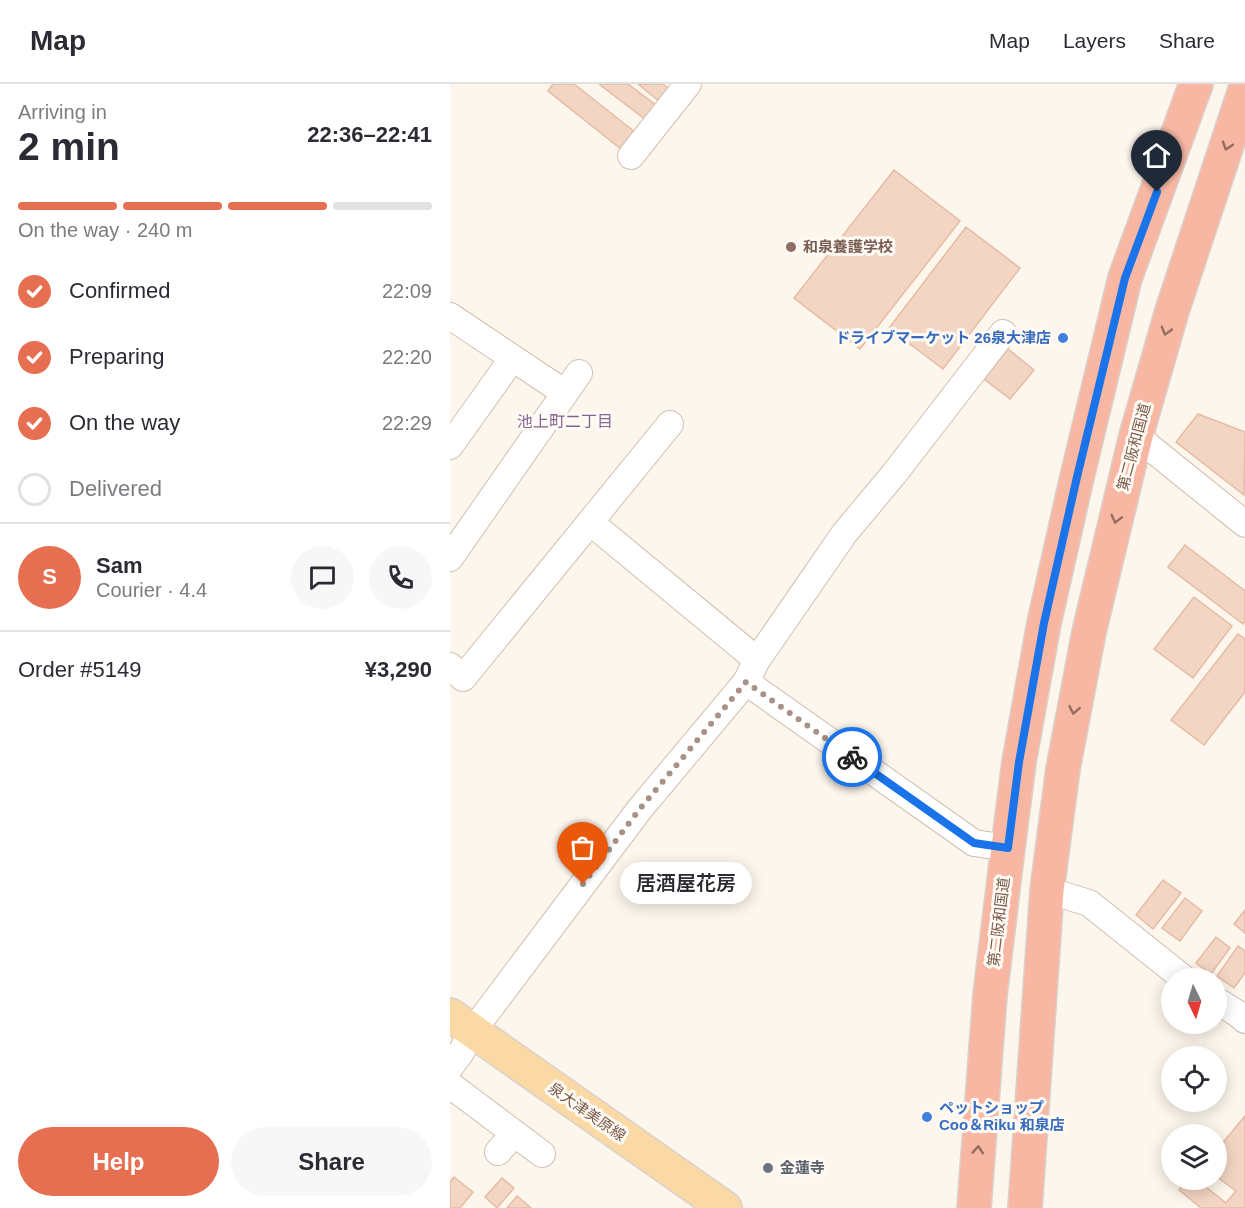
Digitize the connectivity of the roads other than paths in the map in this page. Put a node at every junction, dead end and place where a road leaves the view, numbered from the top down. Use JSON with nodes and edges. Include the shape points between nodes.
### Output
{"nodes":[{"id":1,"x":688,"y":84,"type":"edge"},
{"id":2,"x":1196,"y":84,"type":"edge"},
{"id":3,"x":1245,"y":90,"type":"edge"},
{"id":4,"x":631,"y":156,"type":"dead end"},
{"id":5,"x":450,"y":316,"type":"edge"},
{"id":6,"x":1003,"y":333,"type":"dead end"},
{"id":7,"x":512,"y":359,"type":"junction"},
{"id":8,"x":670,"y":424,"type":"dead end"},
{"id":9,"x":1136,"y":436,"type":"junction"},
{"id":10,"x":450,"y":446,"type":"edge"},
{"id":11,"x":590,"y":522,"type":"junction"},
{"id":12,"x":1245,"y":524,"type":"edge"},
{"id":13,"x":450,"y":558,"type":"edge"},
{"id":14,"x":450,"y":666,"type":"edge"},
{"id":15,"x":752,"y":671,"type":"junction"},
{"id":16,"x":1008,"y":848,"type":"junction"},
{"id":17,"x":1047,"y":890,"type":"junction"},
{"id":18,"x":1170,"y":968,"type":"edge"},
{"id":19,"x":1227,"y":1007,"type":"edge"},
{"id":20,"x":1245,"y":1020,"type":"edge"},
{"id":21,"x":461,"y":1023,"type":"edge"},
{"id":22,"x":450,"y":1067,"type":"edge"},
{"id":23,"x":450,"y":1085,"type":"edge"},
{"id":24,"x":542,"y":1154,"type":"dead end"},
{"id":25,"x":725,"y":1208,"type":"edge"},
{"id":26,"x":974,"y":1208,"type":"edge"},
{"id":27,"x":1025,"y":1208,"type":"edge"}],
"edges":[{"from":1,"to":4,"type":"street"},
{"from":2,"to":16,"type":"highway","name":"第二阪和国道","via":[[1125,278],[1044,623]]},
{"from":3,"to":9,"type":"highway","name":"第二阪和国道","one_way":true,"via":[[1172,311]]},
{"from":5,"to":7,"type":"street"},
{"from":6,"to":15,"type":"street","via":[[844,534]]},
{"from":7,"to":10,"type":"street"},
{"from":7,"to":13,"type":"street","via":[[572,383]]},
{"from":8,"to":11,"type":"street"},
{"from":9,"to":12,"type":"street"},
{"from":9,"to":17,"type":"highway","name":"第二阪和国道","one_way":true,"via":[[1089,632],[1063,769]]},
{"from":11,"to":14,"type":"street","via":[[463,678]]},
{"from":11,"to":15,"type":"street"},
{"from":15,"to":16,"type":"street","via":[[974,843]]},
{"from":15,"to":21,"type":"street"},
{"from":26,"to":16,"type":"highway","name":"第二阪和国道","one_way":true,"via":[[990,995]]},
{"from":17,"to":18,"type":"street","via":[[1089,903]]},
{"from":17,"to":27,"type":"highway","name":"第二阪和国道"},
{"from":19,"to":20,"type":"street"},
{"from":21,"to":22,"type":"street","via":[[460,1054]]},
{"from":21,"to":25,"type":"main road","name":"泉大津美原線"},
{"from":23,"to":24,"type":"street","via":[[506,1143]]}]}
